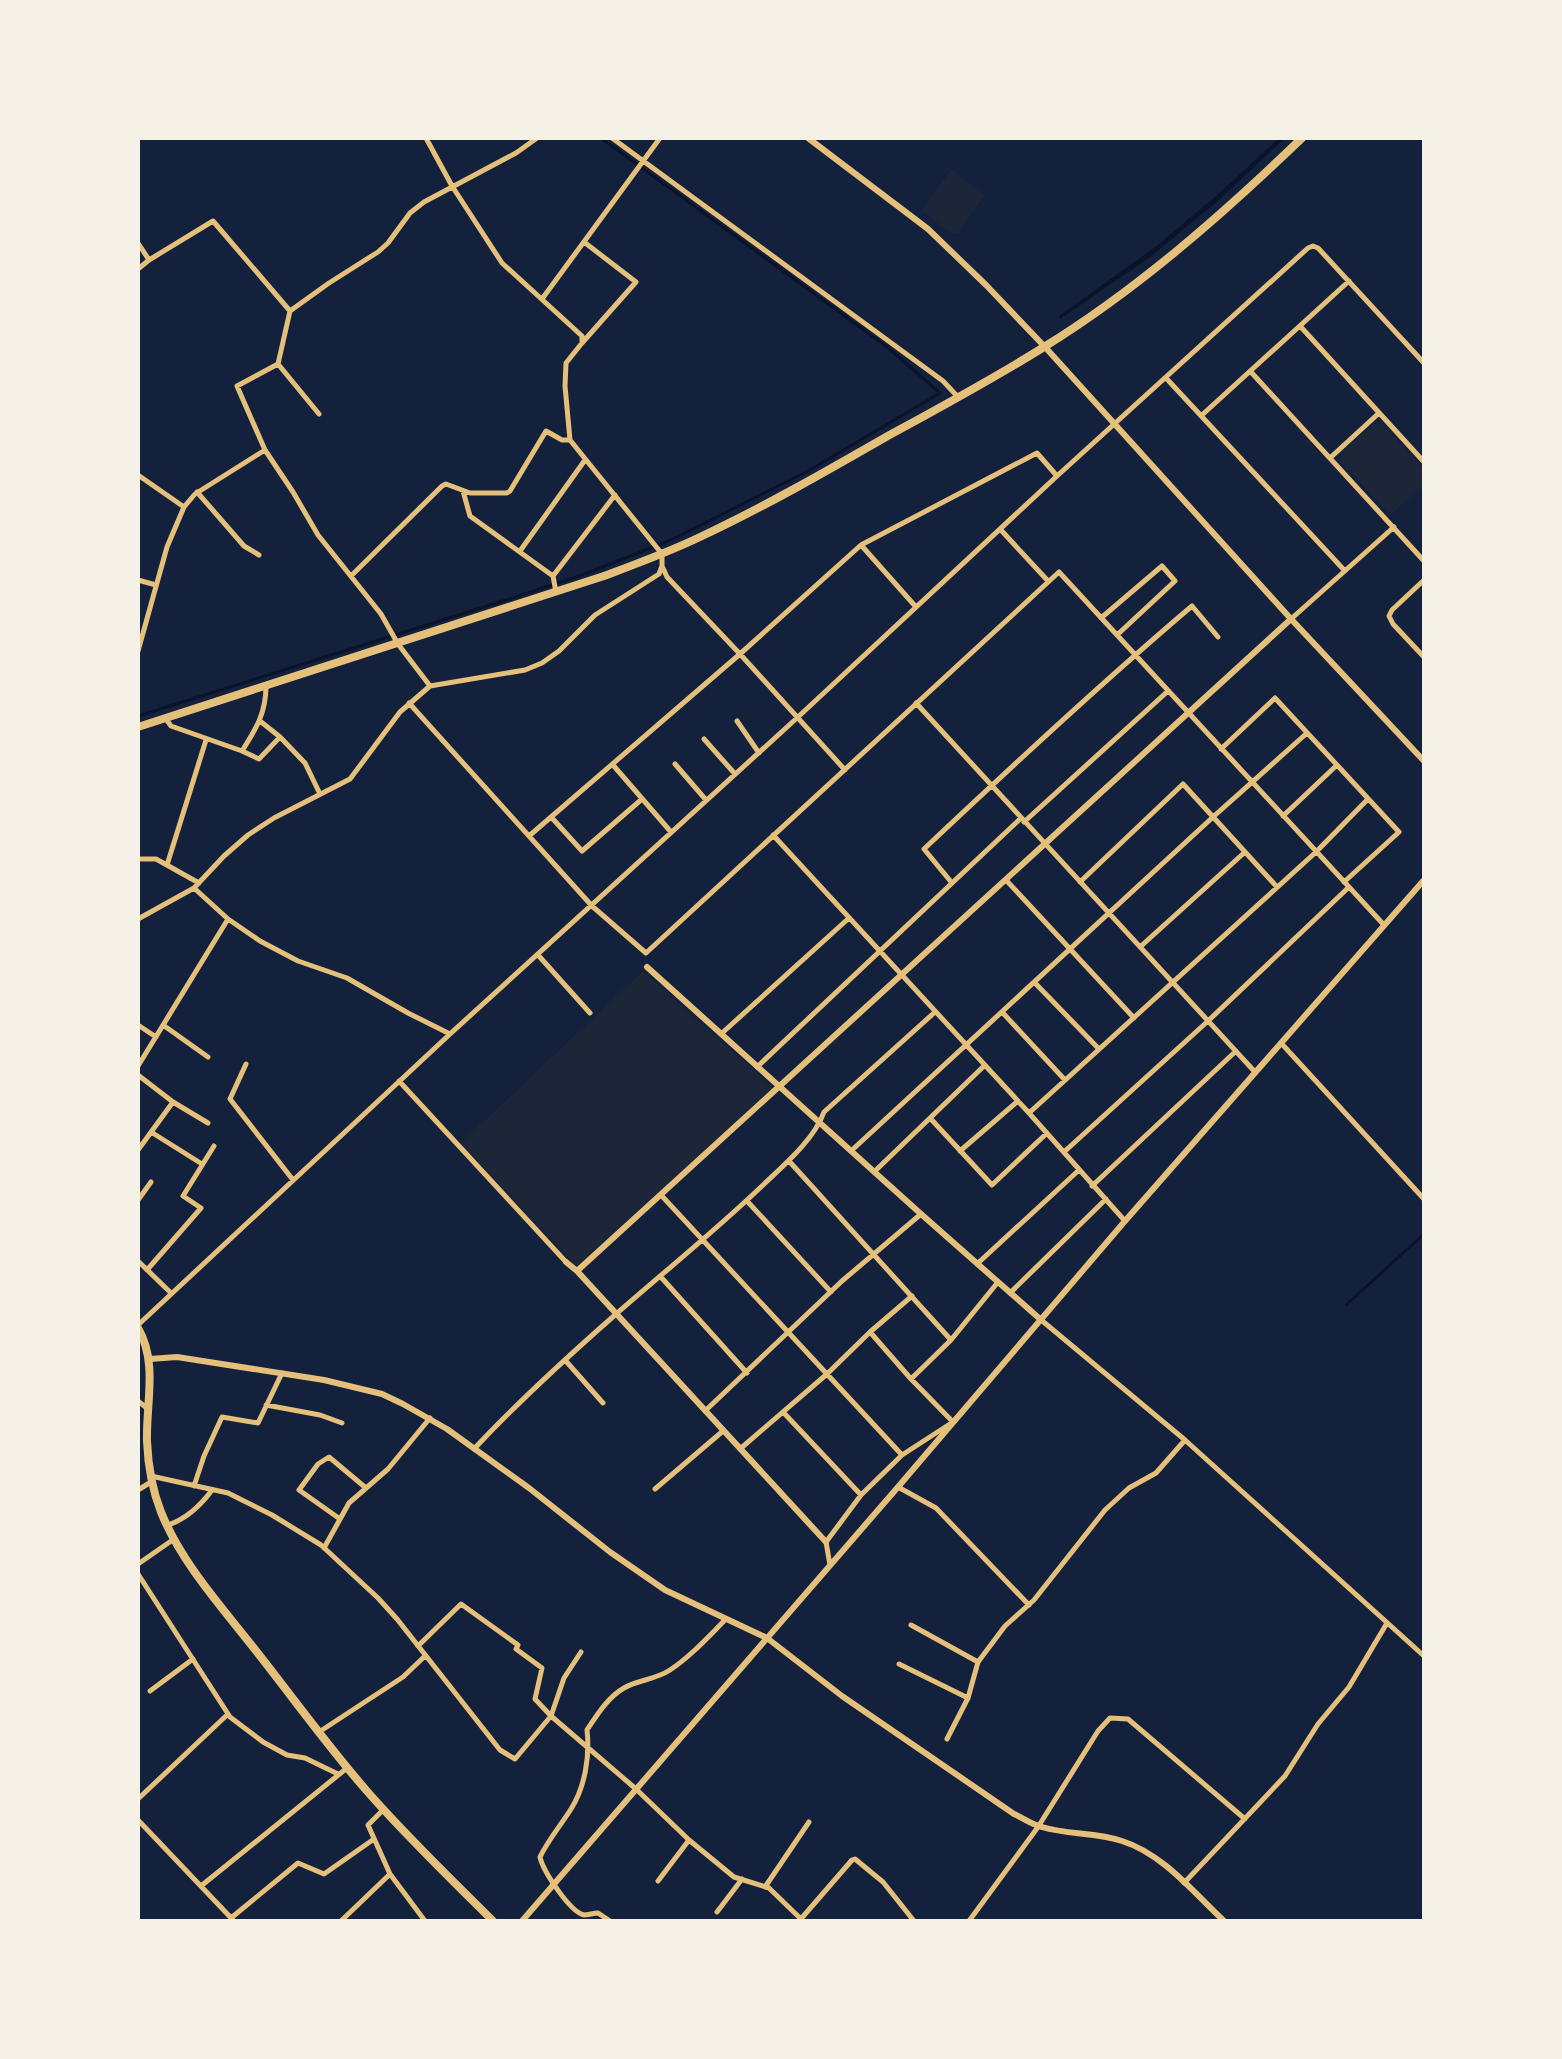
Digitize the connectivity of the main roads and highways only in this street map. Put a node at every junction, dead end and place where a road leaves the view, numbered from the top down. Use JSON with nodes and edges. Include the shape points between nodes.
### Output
{"nodes":[{"id":1,"x":1302,"y":138,"type":"edge"},
{"id":2,"x":138,"y":727,"type":"edge"},
{"id":3,"x":138,"y":1326,"type":"edge"},
{"id":4,"x":493,"y":1921,"type":"edge"}],
"edges":[{"from":1,"to":2,"type":"main road","via":[[1158,265],[1045,347],[793,490],[662,554],[556,593]]},
{"from":3,"to":4,"type":"main road","via":[[150,1359],[151,1479],[174,1539],[383,1810]]}]}
